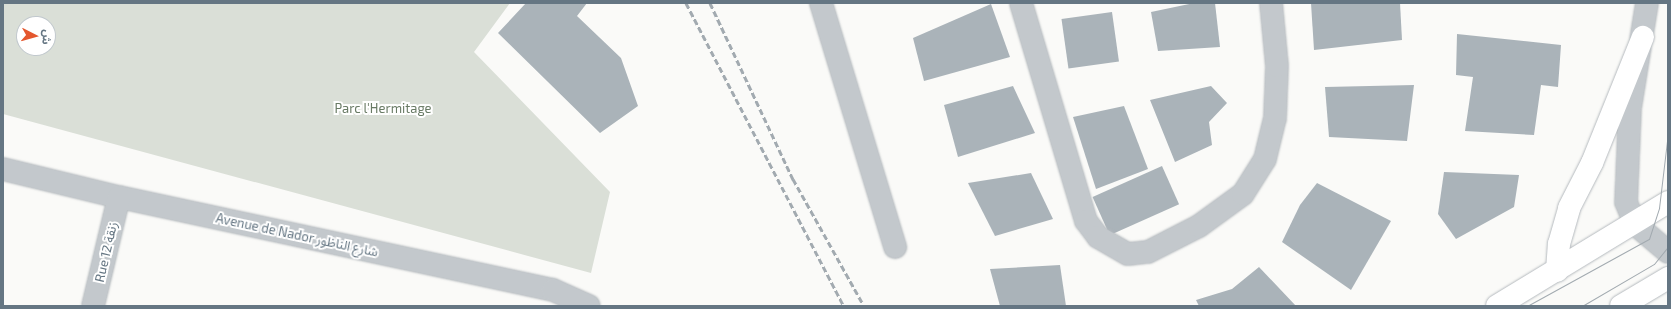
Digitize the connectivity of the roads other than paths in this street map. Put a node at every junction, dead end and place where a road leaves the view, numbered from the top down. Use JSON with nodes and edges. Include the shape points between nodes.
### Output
{"nodes":[{"id":1,"x":821,"y":3,"type":"edge"},
{"id":2,"x":1021,"y":3,"type":"edge"},
{"id":3,"x":1271,"y":3,"type":"edge"},
{"id":4,"x":1647,"y":3,"type":"edge"},
{"id":5,"x":1643,"y":37,"type":"junction"},
{"id":6,"x":3,"y":169,"type":"edge"},
{"id":7,"x":119,"y":197,"type":"junction"},
{"id":8,"x":1668,"y":202,"type":"edge"},
{"id":9,"x":1635,"y":224,"type":"junction"},
{"id":10,"x":895,"y":247,"type":"dead end"},
{"id":11,"x":1668,"y":252,"type":"edge"},
{"id":12,"x":1557,"y":271,"type":"junction"},
{"id":13,"x":1668,"y":278,"type":"edge"},
{"id":14,"x":93,"y":306,"type":"edge"},
{"id":15,"x":589,"y":306,"type":"edge"},
{"id":16,"x":1497,"y":306,"type":"edge"},
{"id":17,"x":1621,"y":306,"type":"edge"}],
"edges":[{"from":1,"to":10,"type":"street"},
{"from":2,"to":3,"type":"street","via":[[1086,221],[1098,237],[1128,254],[1148,252],[1199,226],[1243,194],[1265,159],[1275,110],[1277,66]]},
{"from":4,"to":5,"type":"street"},
{"from":5,"to":9,"type":"street","via":[[1630,108],[1625,170],[1626,202]]},
{"from":5,"to":12,"type":"main road","via":[[1592,163],[1569,208],[1559,244]]},
{"from":6,"to":7,"type":"street","name":"Avenue de Nador شارع الناظور"},
{"from":7,"to":14,"type":"street","name":"Rue 12 زنقة"},
{"from":7,"to":15,"type":"street","name":"Avenue de Nador شارع الناظور","via":[[553,290]]},
{"from":8,"to":9,"type":"main road"},
{"from":9,"to":11,"type":"street"},
{"from":9,"to":12,"type":"main road"},
{"from":12,"to":16,"type":"main road"},
{"from":13,"to":17,"type":"main road"}]}
